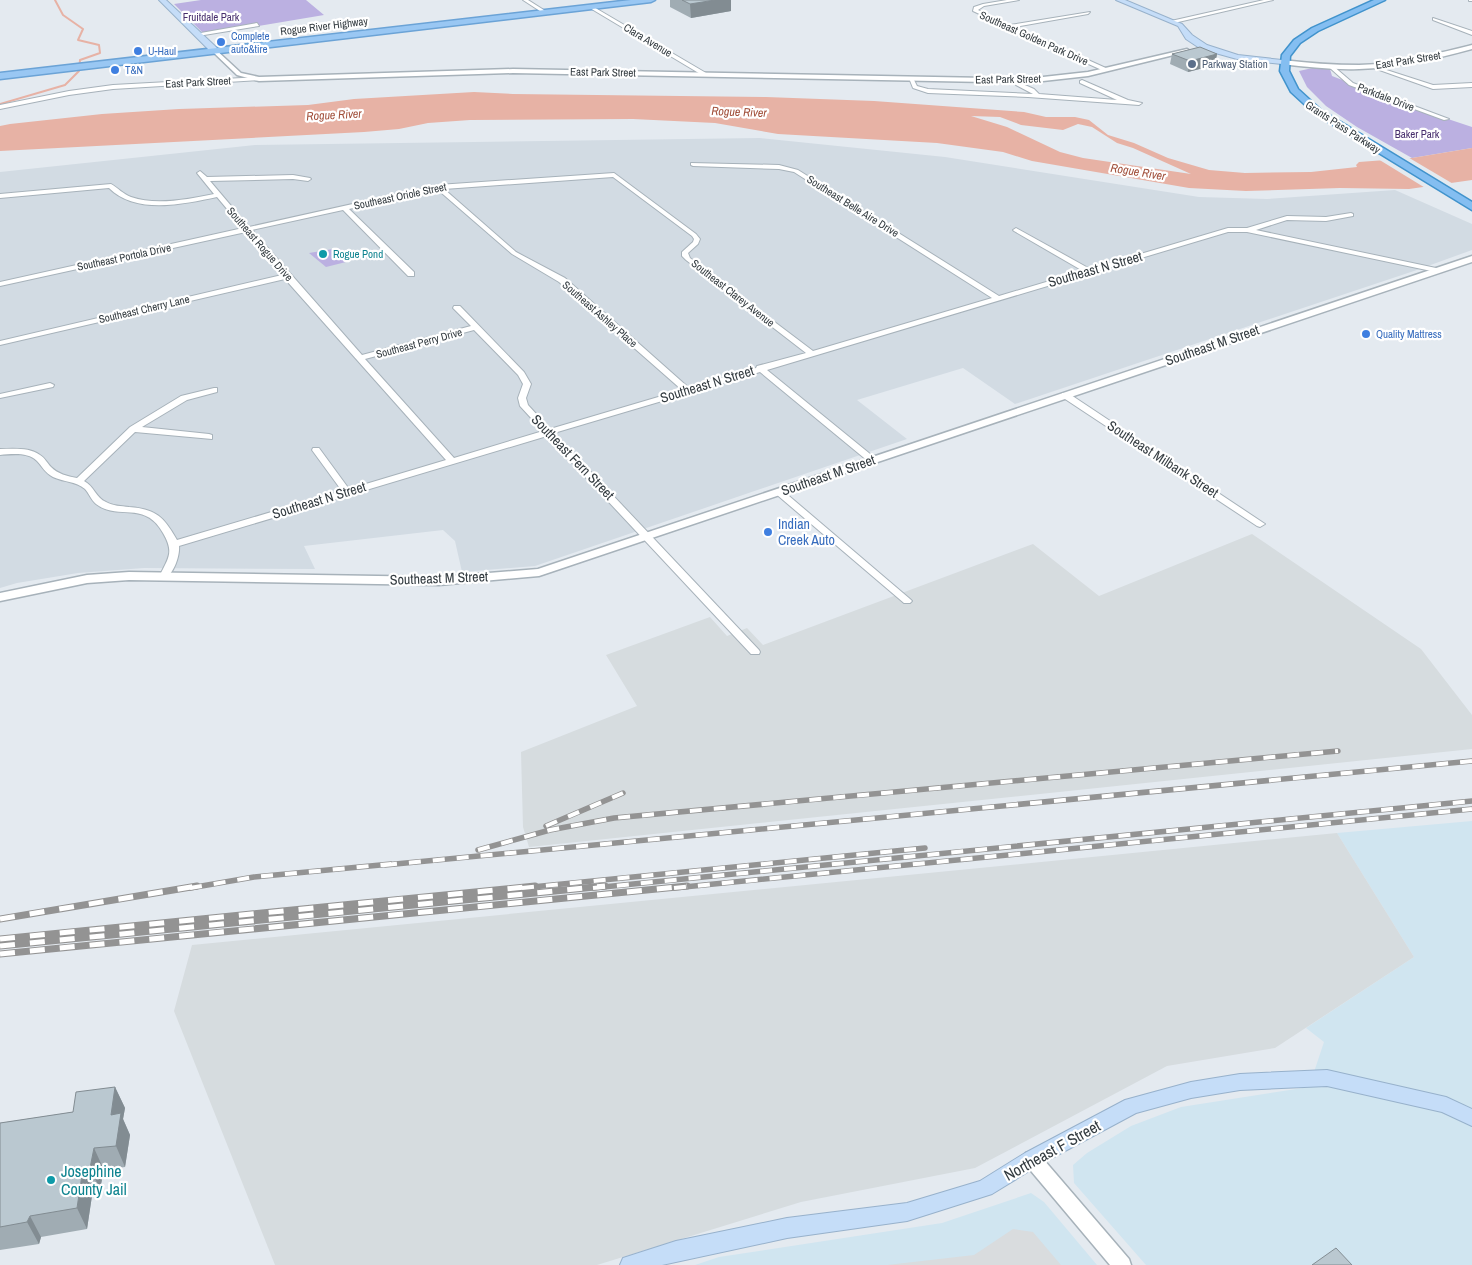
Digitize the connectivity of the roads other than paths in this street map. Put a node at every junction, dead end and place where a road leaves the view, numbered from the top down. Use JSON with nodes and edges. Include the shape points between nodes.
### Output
{"nodes":[{"id":1,"x":162,"y":0,"type":"edge"},
{"id":2,"x":525,"y":0,"type":"edge"},
{"id":3,"x":651,"y":0,"type":"edge"},
{"id":4,"x":1017,"y":0,"type":"edge"},
{"id":5,"x":1119,"y":0,"type":"edge"},
{"id":6,"x":1271,"y":0,"type":"edge"},
{"id":7,"x":1381,"y":0,"type":"edge"},
{"id":8,"x":592,"y":7,"type":"junction"},
{"id":9,"x":545,"y":12,"type":"junction"},
{"id":10,"x":1088,"y":13,"type":"dead end"},
{"id":11,"x":1435,"y":19,"type":"dead end"},
{"id":12,"x":1174,"y":21,"type":"junction"},
{"id":13,"x":257,"y":25,"type":"dead end"},
{"id":14,"x":1007,"y":27,"type":"junction"},
{"id":15,"x":1472,"y":33,"type":"edge"},
{"id":16,"x":198,"y":34,"type":"junction"},
{"id":17,"x":1204,"y":47,"type":"junction"},
{"id":18,"x":1472,"y":47,"type":"edge"},
{"id":19,"x":214,"y":50,"type":"junction"},
{"id":20,"x":1282,"y":62,"type":"junction"},
{"id":21,"x":1373,"y":66,"type":"junction"},
{"id":22,"x":1332,"y":67,"type":"junction"},
{"id":23,"x":1106,"y":70,"type":"junction"},
{"id":24,"x":704,"y":74,"type":"junction"},
{"id":25,"x":0,"y":76,"type":"edge"},
{"id":26,"x":259,"y":79,"type":"junction"},
{"id":27,"x":911,"y":79,"type":"junction"},
{"id":28,"x":1082,"y":82,"type":"dead end"},
{"id":29,"x":1018,"y":84,"type":"dead end"},
{"id":30,"x":1472,"y":85,"type":"edge"},
{"id":31,"x":1041,"y":95,"type":"junction"},
{"id":32,"x":1127,"y":102,"type":"junction"},
{"id":33,"x":1140,"y":103,"type":"dead end"},
{"id":34,"x":0,"y":107,"type":"edge"},
{"id":35,"x":1446,"y":119,"type":"dead end"},
{"id":36,"x":694,"y":164,"type":"dead end"},
{"id":37,"x":200,"y":173,"type":"dead end"},
{"id":38,"x":614,"y":175,"type":"joint"},
{"id":39,"x":205,"y":179,"type":"junction"},
{"id":40,"x":308,"y":179,"type":"dead end"},
{"id":41,"x":438,"y":187,"type":"junction"},
{"id":42,"x":218,"y":195,"type":"junction"},
{"id":43,"x":0,"y":196,"type":"edge"},
{"id":44,"x":1472,"y":207,"type":"edge"},
{"id":45,"x":345,"y":208,"type":"junction"},
{"id":46,"x":1351,"y":215,"type":"dead end"},
{"id":47,"x":248,"y":229,"type":"junction"},
{"id":48,"x":1016,"y":230,"type":"dead end"},
{"id":49,"x":1247,"y":230,"type":"junction"},
{"id":50,"x":1472,"y":259,"type":"edge"},
{"id":51,"x":1436,"y":270,"type":"junction"},
{"id":52,"x":1088,"y":271,"type":"junction"},
{"id":53,"x":410,"y":274,"type":"dead end"},
{"id":54,"x":287,"y":276,"type":"junction"},
{"id":55,"x":0,"y":284,"type":"edge"},
{"id":56,"x":996,"y":297,"type":"junction"},
{"id":57,"x":457,"y":308,"type":"dead end"},
{"id":58,"x":476,"y":328,"type":"junction"},
{"id":59,"x":0,"y":343,"type":"edge"},
{"id":60,"x":811,"y":353,"type":"junction"},
{"id":61,"x":361,"y":358,"type":"junction"},
{"id":62,"x":760,"y":368,"type":"junction"},
{"id":63,"x":50,"y":385,"type":"dead end"},
{"id":64,"x":214,"y":390,"type":"dead end"},
{"id":65,"x":687,"y":390,"type":"junction"},
{"id":66,"x":1066,"y":395,"type":"junction"},
{"id":67,"x":0,"y":396,"type":"edge"},
{"id":68,"x":133,"y":429,"type":"junction"},
{"id":69,"x":548,"y":431,"type":"junction"},
{"id":70,"x":209,"y":437,"type":"dead end"},
{"id":71,"x":316,"y":450,"type":"dead end"},
{"id":72,"x":0,"y":452,"type":"edge"},
{"id":73,"x":451,"y":460,"type":"junction"},
{"id":74,"x":872,"y":460,"type":"junction"},
{"id":75,"x":79,"y":482,"type":"junction"},
{"id":76,"x":347,"y":492,"type":"junction"},
{"id":77,"x":779,"y":492,"type":"junction"},
{"id":78,"x":1260,"y":524,"type":"dead end"},
{"id":79,"x":647,"y":536,"type":"junction"},
{"id":80,"x":174,"y":544,"type":"junction"},
{"id":81,"x":165,"y":575,"type":"junction"},
{"id":82,"x":0,"y":597,"type":"edge"},
{"id":83,"x":907,"y":601,"type":"dead end"},
{"id":84,"x":755,"y":652,"type":"dead end"},
{"id":85,"x":1472,"y":1118,"type":"edge"},
{"id":86,"x":1032,"y":1159,"type":"junction"},
{"id":87,"x":630,"y":1265,"type":"edge"},
{"id":88,"x":1122,"y":1265,"type":"edge"}],
"edges":[{"from":1,"to":16,"type":"main road"},
{"from":2,"to":9,"type":"street"},
{"from":3,"to":8,"type":"main road","name":"Rogue River Highway"},
{"from":4,"to":14,"type":"street","name":"Southeast Golden Park Drive","via":[[976,8],[975,12]]},
{"from":5,"to":12,"type":"main road"},
{"from":6,"to":12,"type":"street"},
{"from":7,"to":20,"type":"highway","via":[[1301,38],[1288,50]]},
{"from":8,"to":9,"type":"main road","name":"Rogue River Highway"},
{"from":8,"to":24,"type":"street","name":"Clara Avenue"},
{"from":9,"to":19,"type":"main road","name":"Rogue River Highway"},
{"from":10,"to":14,"type":"street"},
{"from":11,"to":15,"type":"street"},
{"from":12,"to":17,"type":"main road"},
{"from":13,"to":16,"type":"street"},
{"from":14,"to":23,"type":"street","name":"Southeast Golden Park Drive"},
{"from":16,"to":19,"type":"main road"},
{"from":17,"to":20,"type":"main road","via":[[1237,56]]},
{"from":17,"to":23,"type":"street","name":"East Park Street"},
{"from":18,"to":21,"type":"street","name":"East Park Street","via":[[1422,60]]},
{"from":19,"to":25,"type":"main road","name":"Rogue River Highway"},
{"from":19,"to":26,"type":"street","via":[[236,71]]},
{"from":20,"to":22,"type":"street","name":"East Park Street"},
{"from":20,"to":44,"type":"highway","name":"Grants Pass Parkway","via":[[1286,79],[1297,94],[1318,112]]},
{"from":21,"to":22,"type":"street","name":"East Park Street"},
{"from":21,"to":30,"type":"street","via":[[1433,87]]},
{"from":22,"to":35,"type":"street","name":"Parkdale Drive","via":[[1351,84]]},
{"from":23,"to":27,"type":"street","name":"East Park Street","via":[[1043,78]]},
{"from":24,"to":26,"type":"street","name":"East Park Street","via":[[488,72]]},
{"from":24,"to":27,"type":"street","name":"East Park Street"},
{"from":26,"to":34,"type":"street","name":"East Park Street","via":[[113,88]]},
{"from":27,"to":31,"type":"street","via":[[915,87],[928,91]]},
{"from":28,"to":32,"type":"street"},
{"from":29,"to":31,"type":"street"},
{"from":31,"to":32,"type":"street"},
{"from":32,"to":33,"type":"street"},
{"from":36,"to":56,"type":"street","name":"Southeast Belle Aire Drive","via":[[779,167],[796,171]]},
{"from":37,"to":39,"type":"street"},
{"from":38,"to":41,"type":"street","name":"Southeast Oriole Street"},
{"from":38,"to":60,"type":"street","name":"Southeast Clarey Avenue","via":[[694,235],[696,243],[685,252],[685,256]]},
{"from":39,"to":40,"type":"street"},
{"from":39,"to":42,"type":"street"},
{"from":41,"to":45,"type":"street","name":"Southeast Oriole Street"},
{"from":41,"to":65,"type":"street","name":"Southeast Ashley Place","via":[[514,253],[562,280]]},
{"from":42,"to":43,"type":"street","name":"Southeast Rogue Drive","via":[[177,202],[140,200],[120,194],[111,186]]},
{"from":42,"to":47,"type":"street","name":"Southeast Rogue Drive"},
{"from":45,"to":47,"type":"street","name":"Southeast Oriole Street"},
{"from":45,"to":53,"type":"street"},
{"from":46,"to":49,"type":"street","via":[[1326,219],[1286,218]]},
{"from":47,"to":54,"type":"street","name":"Southeast Rogue Drive"},
{"from":47,"to":55,"type":"street","name":"Southeast Portola Drive"},
{"from":48,"to":52,"type":"street"},
{"from":49,"to":51,"type":"street","name":"Southeast N Street"},
{"from":49,"to":52,"type":"street","name":"Southeast N Street","via":[[1228,230]]},
{"from":50,"to":51,"type":"street","name":"Southeast M Street"},
{"from":51,"to":66,"type":"street","name":"Southeast M Street"},
{"from":52,"to":56,"type":"street","name":"Southeast N Street"},
{"from":54,"to":59,"type":"street","name":"Southeast Cherry Lane"},
{"from":54,"to":61,"type":"street","name":"Southeast Rogue Drive"},
{"from":56,"to":60,"type":"street","name":"Southeast N Street"},
{"from":57,"to":58,"type":"street","name":"Southeast Fern Street"},
{"from":58,"to":61,"type":"street","name":"Southeast Perry Drive"},
{"from":58,"to":69,"type":"street","name":"Southeast Fern Street","via":[[521,374],[527,384],[522,398],[524,406]]},
{"from":60,"to":62,"type":"street","name":"Southeast N Street"},
{"from":61,"to":73,"type":"street","name":"Southeast Rogue Drive"},
{"from":62,"to":65,"type":"street","name":"Southeast N Street"},
{"from":62,"to":74,"type":"street"},
{"from":63,"to":67,"type":"street"},
{"from":64,"to":68,"type":"street","via":[[184,398]]},
{"from":65,"to":69,"type":"street","name":"Southeast N Street"},
{"from":66,"to":74,"type":"street","name":"Southeast M Street"},
{"from":66,"to":78,"type":"street","name":"Southeast Milbank Street"},
{"from":68,"to":70,"type":"street"},
{"from":68,"to":75,"type":"street"},
{"from":69,"to":73,"type":"street","name":"Southeast N Street"},
{"from":69,"to":79,"type":"street","name":"Southeast Fern Street"},
{"from":71,"to":76,"type":"street"},
{"from":72,"to":75,"type":"street","via":[[35,455],[48,471]]},
{"from":73,"to":76,"type":"street","name":"Southeast N Street"},
{"from":74,"to":77,"type":"street","name":"Southeast M Street"},
{"from":75,"to":80,"type":"street","via":[[106,506],[139,510],[156,517]]},
{"from":76,"to":80,"type":"street","name":"Southeast N Street"},
{"from":77,"to":79,"type":"street","name":"Southeast M Street"},
{"from":77,"to":83,"type":"street"},
{"from":79,"to":81,"type":"street","name":"Southeast M Street","via":[[539,572],[439,581]]},
{"from":79,"to":84,"type":"street","name":"Southeast Fern Street"},
{"from":80,"to":81,"type":"street","via":[[175,553]]},
{"from":81,"to":82,"type":"street","via":[[87,579]]},
{"from":85,"to":86,"type":"main road","name":"Northeast F Street","via":[[1446,1106],[1327,1078],[1240,1082],[1191,1090],[1132,1106]]},
{"from":86,"to":87,"type":"main road","name":"Northeast F Street","via":[[985,1188],[907,1212],[787,1228],[676,1251]]},
{"from":86,"to":88,"type":"street"}]}
